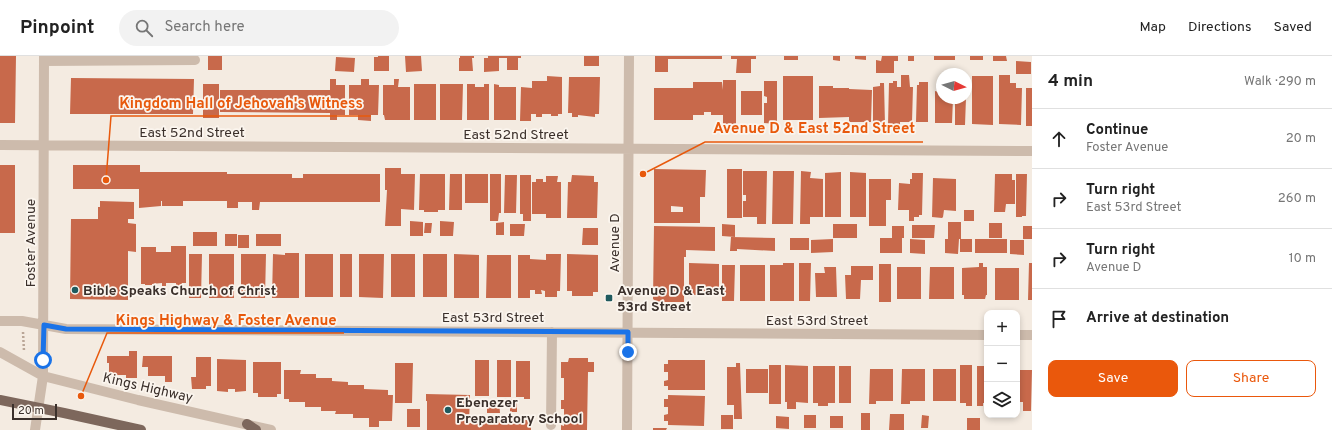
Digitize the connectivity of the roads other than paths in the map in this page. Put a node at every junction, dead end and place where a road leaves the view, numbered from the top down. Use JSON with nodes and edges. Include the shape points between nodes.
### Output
{"nodes":[{"id":1,"x":629,"y":56,"type":"edge"},
{"id":2,"x":44,"y":58,"type":"edge"},
{"id":3,"x":195,"y":60,"type":"dead end"},
{"id":4,"x":0,"y":145,"type":"edge"},
{"id":5,"x":44,"y":145,"type":"junction"},
{"id":6,"x":629,"y":148,"type":"junction"},
{"id":7,"x":1032,"y":151,"type":"edge"},
{"id":8,"x":0,"y":321,"type":"edge"},
{"id":9,"x":44,"y":325,"type":"junction"},
{"id":10,"x":552,"y":332,"type":"junction"},
{"id":11,"x":628,"y":332,"type":"junction"},
{"id":12,"x":984,"y":335,"type":"edge"},
{"id":13,"x":1020,"y":335,"type":"edge"},
{"id":14,"x":1032,"y":336,"type":"edge"},
{"id":15,"x":0,"y":352,"type":"edge"},
{"id":16,"x":43,"y":376,"type":"junction"},
{"id":17,"x":0,"y":400,"type":"edge"},
{"id":18,"x":39,"y":407,"type":"junction"},
{"id":19,"x":551,"y":425,"type":"dead end"},
{"id":20,"x":252,"y":427,"type":"edge"},
{"id":21,"x":35,"y":430,"type":"edge"},
{"id":22,"x":141,"y":430,"type":"edge"},
{"id":23,"x":271,"y":430,"type":"edge"},
{"id":24,"x":627,"y":430,"type":"edge"}],
"edges":[{"from":1,"to":6,"type":"street","name":"Avenue D"},
{"from":2,"to":3,"type":"street"},
{"from":2,"to":5,"type":"street","name":"Foster Avenue"},
{"from":4,"to":5,"type":"street","name":"East 52nd Street"},
{"from":5,"to":6,"type":"street","name":"East 52nd Street"},
{"from":5,"to":9,"type":"street","name":"Foster Avenue"},
{"from":6,"to":7,"type":"street","name":"East 52nd Street"},
{"from":6,"to":11,"type":"street","name":"Avenue D"},
{"from":8,"to":9,"type":"street","name":"East 53rd Street"},
{"from":9,"to":10,"type":"street","name":"East 53rd Street","via":[[72,329]]},
{"from":9,"to":16,"type":"street","name":"Foster Avenue"},
{"from":10,"to":11,"type":"street","name":"East 53rd Street"},
{"from":10,"to":19,"type":"street"},
{"from":11,"to":12,"type":"street","name":"East 53rd Street"},
{"from":11,"to":24,"type":"street","name":"Avenue D"},
{"from":13,"to":14,"type":"street"},
{"from":15,"to":16,"type":"street","name":"Kings Highway"},
{"from":16,"to":18,"type":"street","name":"Foster Avenue"},
{"from":16,"to":20,"type":"street","name":"Kings Highway"},
{"from":17,"to":18,"type":"main road"},
{"from":18,"to":21,"type":"street","name":"Foster Avenue"},
{"from":18,"to":22,"type":"main road"},
{"from":20,"to":23,"type":"street","name":"Kings Highway"}]}
